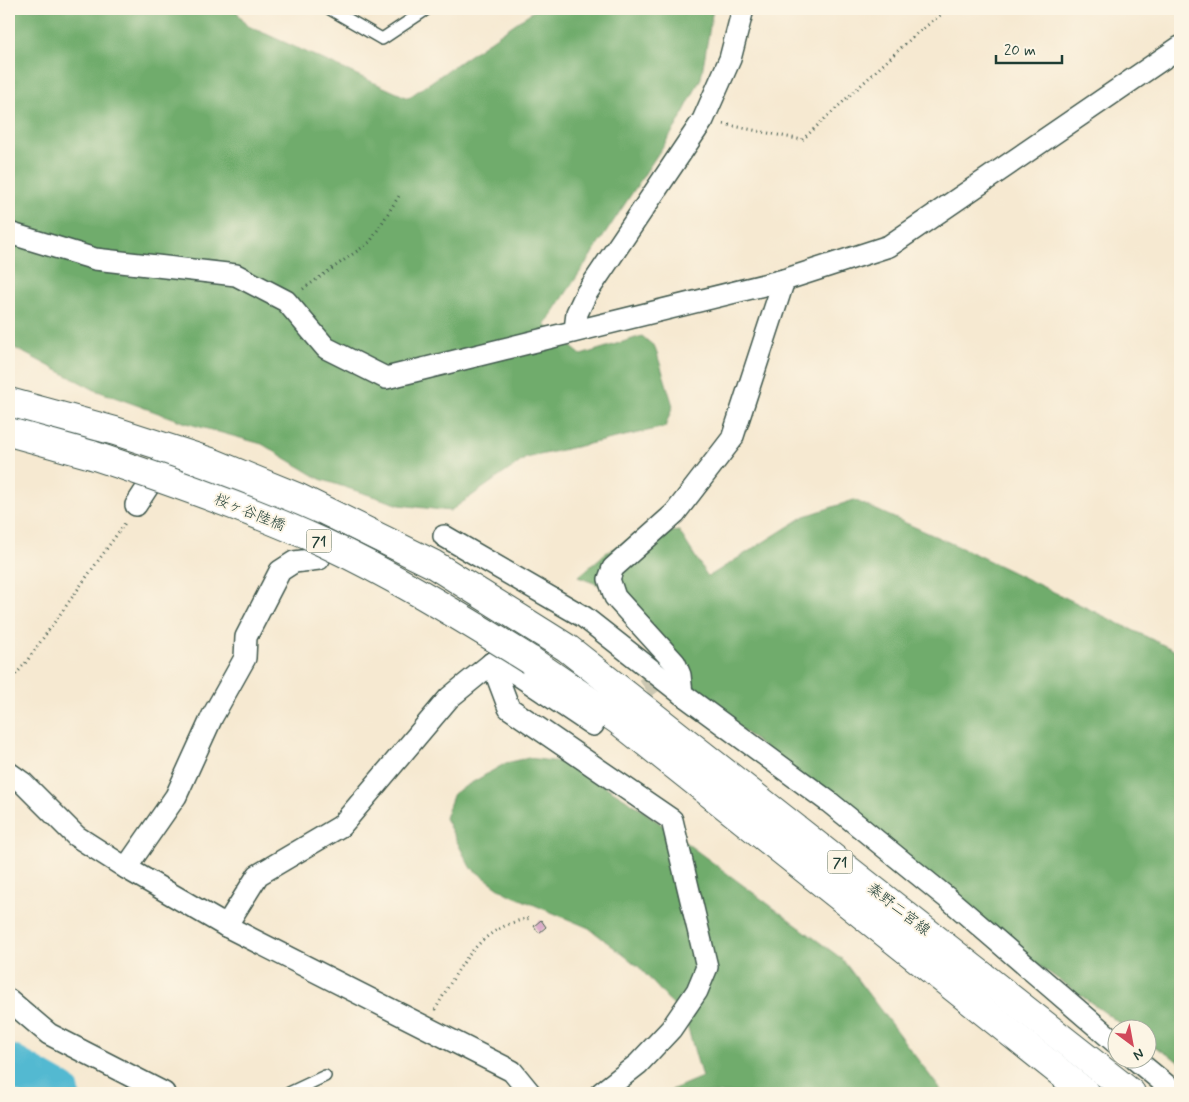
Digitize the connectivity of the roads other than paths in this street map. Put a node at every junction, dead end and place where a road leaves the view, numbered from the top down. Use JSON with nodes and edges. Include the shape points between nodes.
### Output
{"nodes":[{"id":1,"x":330,"y":9,"type":"edge"},
{"id":2,"x":427,"y":9,"type":"edge"},
{"id":3,"x":743,"y":9,"type":"edge"},
{"id":4,"x":1180,"y":47,"type":"edge"},
{"id":5,"x":9,"y":233,"type":"edge"},
{"id":6,"x":784,"y":280,"type":"junction"},
{"id":7,"x":575,"y":330,"type":"junction"},
{"id":8,"x":9,"y":402,"type":"edge"},
{"id":9,"x":9,"y":432,"type":"edge"},
{"id":10,"x":136,"y":505,"type":"dead end"},
{"id":11,"x":444,"y":536,"type":"dead end"},
{"id":12,"x":584,"y":617,"type":"junction"},
{"id":13,"x":557,"y":641,"type":"junction"},
{"id":14,"x":530,"y":660,"type":"joint"},
{"id":15,"x":492,"y":663,"type":"junction"},
{"id":16,"x":682,"y":694,"type":"junction"},
{"id":17,"x":594,"y":725,"type":"dead end"},
{"id":18,"x":9,"y":773,"type":"edge"},
{"id":19,"x":126,"y":868,"type":"junction"},
{"id":20,"x":226,"y":926,"type":"junction"},
{"id":21,"x":9,"y":1000,"type":"edge"},
{"id":22,"x":1106,"y":1033,"type":"edge"},
{"id":23,"x":1148,"y":1070,"type":"edge"},
{"id":24,"x":325,"y":1076,"type":"dead end"},
{"id":25,"x":1073,"y":1089,"type":"edge"},
{"id":26,"x":164,"y":1093,"type":"edge"},
{"id":27,"x":289,"y":1093,"type":"edge"},
{"id":28,"x":530,"y":1093,"type":"edge"},
{"id":29,"x":601,"y":1093,"type":"edge"},
{"id":30,"x":1131,"y":1093,"type":"edge"},
{"id":31,"x":1176,"y":1093,"type":"edge"}],
"edges":[{"from":1,"to":2,"type":"lane","via":[[382,39]]},
{"from":3,"to":7,"type":"street","via":[[730,59],[703,120],[586,294],[577,313]]},
{"from":4,"to":6,"type":"street","via":[[889,246]]},
{"from":5,"to":7,"type":"street","via":[[95,259],[236,275],[286,301],[326,348],[386,378]]},
{"from":6,"to":7,"type":"street"},
{"from":6,"to":16,"type":"street","via":[[732,440],[675,513],[613,568],[609,579],[622,606],[675,663]]},
{"from":8,"to":13,"type":"main road","number":"71","via":[[211,462],[299,498],[433,564]]},
{"from":9,"to":14,"type":"main road","name":"桜ヶ谷陸橋","number":"71","bridge":true,"via":[[92,455],[187,487],[323,543],[435,601]]},
{"from":10,"to":19,"type":"street","via":[[164,462],[300,516],[323,551],[319,559],[294,562],[280,571],[246,637],[245,658],[212,717],[176,796]]},
{"from":11,"to":12,"type":"street"},
{"from":12,"to":13,"type":"street"},
{"from":12,"to":16,"type":"street"},
{"from":13,"to":30,"type":"main road","name":"秦野二宮線","number":"71"},
{"from":14,"to":25,"type":"main road","name":"秦野二宮線","number":"71","via":[[626,727]]},
{"from":15,"to":17,"type":"street","via":[[508,668]]},
{"from":15,"to":20,"type":"street","via":[[449,698],[341,826],[258,875]]},
{"from":15,"to":29,"type":"street","via":[[509,708],[672,820],[707,966],[697,991],[671,1029],[638,1064]]},
{"from":16,"to":22,"type":"street","via":[[829,802]]},
{"from":18,"to":19,"type":"street","via":[[24,783],[76,836]]},
{"from":19,"to":20,"type":"street"},
{"from":20,"to":28,"type":"street","via":[[512,1071]]},
{"from":21,"to":26,"type":"street","via":[[49,1034]]},
{"from":23,"to":31,"type":"street"},
{"from":24,"to":27,"type":"lane"}]}
